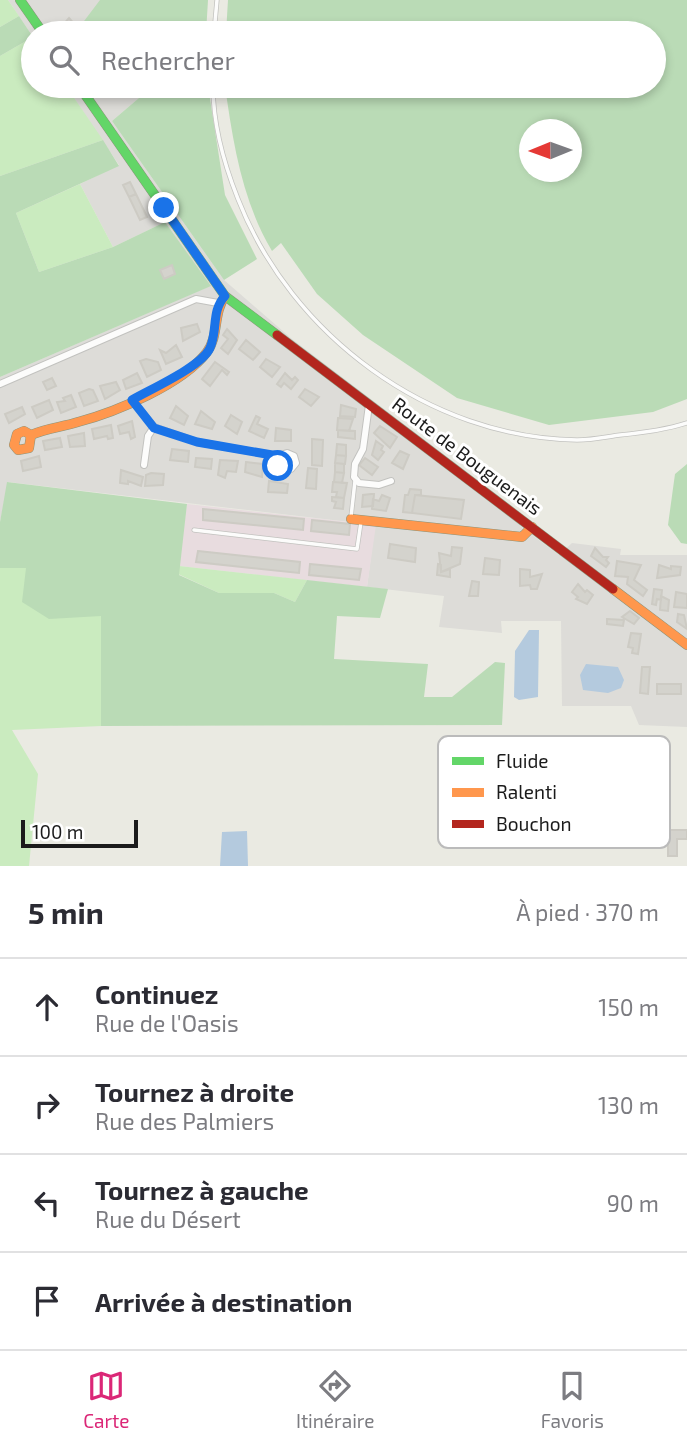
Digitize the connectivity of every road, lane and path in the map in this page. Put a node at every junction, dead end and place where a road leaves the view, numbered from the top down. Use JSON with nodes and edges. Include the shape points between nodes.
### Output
{"nodes":[{"id":1,"x":20,"y":0,"type":"edge"},
{"id":2,"x":218,"y":0,"type":"edge"},
{"id":3,"x":35,"y":21,"type":"edge"},
{"id":4,"x":215,"y":21,"type":"edge"},
{"id":5,"x":87,"y":98,"type":"edge"},
{"id":6,"x":215,"y":98,"type":"edge"},
{"id":7,"x":222,"y":299,"type":"junction"},
{"id":8,"x":0,"y":384,"type":"edge"},
{"id":9,"x":132,"y":400,"type":"junction"},
{"id":10,"x":369,"y":405,"type":"junction"},
{"id":11,"x":687,"y":423,"type":"edge"},
{"id":12,"x":154,"y":428,"type":"junction"},
{"id":13,"x":31,"y":435,"type":"dead end"},
{"id":14,"x":278,"y":456,"type":"dead end"},
{"id":15,"x":144,"y":465,"type":"dead end"},
{"id":16,"x":355,"y":481,"type":"junction"},
{"id":17,"x":391,"y":481,"type":"dead end"},
{"id":18,"x":356,"y":519,"type":"junction"},
{"id":19,"x":532,"y":527,"type":"junction"},
{"id":20,"x":194,"y":530,"type":"dead end"},
{"id":21,"x":687,"y":645,"type":"edge"}],
"edges":[{"from":1,"to":3,"type":"street"},
{"from":2,"to":4,"type":"lane"},
{"from":5,"to":7,"type":"street","name":"Route de Bouguenais"},
{"from":6,"to":11,"type":"lane","via":[[226,169],[248,226],[272,270],[324,331],[367,365],[431,403],[495,429],[577,440]]},
{"from":7,"to":8,"type":"street","via":[[196,299]]},
{"from":7,"to":9,"type":"street","via":[[204,356]]},
{"from":7,"to":10,"type":"street","name":"Route de Bouguenais"},
{"from":9,"to":12,"type":"street"},
{"from":9,"to":13,"type":"street","via":[[82,422]]},
{"from":10,"to":16,"type":"street"},
{"from":10,"to":19,"type":"street","name":"Route de Bouguenais"},
{"from":12,"to":14,"type":"street","via":[[197,442]]},
{"from":12,"to":15,"type":"street","via":[[148,436]]},
{"from":16,"to":17,"type":"street","via":[[379,485]]},
{"from":16,"to":18,"type":"lane"},
{"from":18,"to":19,"type":"street","via":[[522,537]]},
{"from":18,"to":20,"type":"lane","via":[[357,549]]},
{"from":19,"to":21,"type":"street","name":"Route de Bouguenais"}]}
